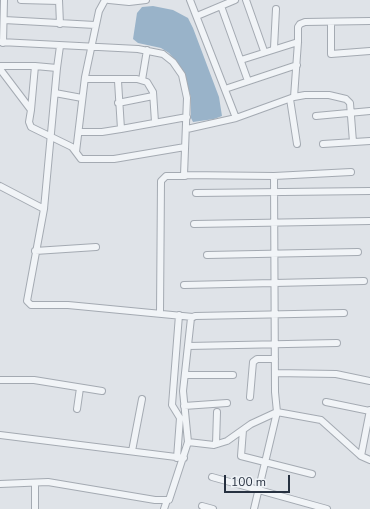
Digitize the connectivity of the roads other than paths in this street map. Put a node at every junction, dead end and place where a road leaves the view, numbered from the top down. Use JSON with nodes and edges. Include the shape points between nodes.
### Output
{"nodes":[{"id":1,"x":4,"y":0,"type":"edge"},
{"id":2,"x":21,"y":0,"type":"edge"},
{"id":3,"x":105,"y":0,"type":"edge"},
{"id":4,"x":109,"y":0,"type":"edge"},
{"id":5,"x":146,"y":0,"type":"edge"},
{"id":6,"x":190,"y":0,"type":"edge"},
{"id":7,"x":235,"y":0,"type":"edge"},
{"id":8,"x":246,"y":0,"type":"edge"},
{"id":9,"x":59,"y":1,"type":"edge"},
{"id":10,"x":129,"y":1,"type":"edge"},
{"id":11,"x":221,"y":6,"type":"junction"},
{"id":12,"x":276,"y":9,"type":"dead end"},
{"id":13,"x":197,"y":16,"type":"junction"},
{"id":14,"x":4,"y":20,"type":"junction"},
{"id":15,"x":370,"y":21,"type":"edge"},
{"id":16,"x":331,"y":22,"type":"junction"},
{"id":17,"x":60,"y":24,"type":"junction"},
{"id":18,"x":95,"y":25,"type":"junction"},
{"id":19,"x":298,"y":42,"type":"junction"},
{"id":20,"x":1,"y":43,"type":"edge"},
{"id":21,"x":60,"y":46,"type":"junction"},
{"id":22,"x":91,"y":48,"type":"junction"},
{"id":23,"x":274,"y":48,"type":"junction"},
{"id":24,"x":147,"y":50,"type":"junction"},
{"id":25,"x":264,"y":51,"type":"junction"},
{"id":26,"x":370,"y":51,"type":"edge"},
{"id":27,"x":241,"y":60,"type":"junction"},
{"id":28,"x":297,"y":65,"type":"junction"},
{"id":29,"x":35,"y":66,"type":"junction"},
{"id":30,"x":0,"y":67,"type":"edge"},
{"id":31,"x":57,"y":68,"type":"junction"},
{"id":32,"x":85,"y":79,"type":"junction"},
{"id":33,"x":142,"y":80,"type":"junction"},
{"id":34,"x":118,"y":81,"type":"junction"},
{"id":35,"x":248,"y":81,"type":"junction"},
{"id":36,"x":225,"y":89,"type":"junction"},
{"id":37,"x":55,"y":93,"type":"junction"},
{"id":38,"x":153,"y":96,"type":"junction"},
{"id":39,"x":82,"y":98,"type":"junction"},
{"id":40,"x":292,"y":98,"type":"junction"},
{"id":41,"x":118,"y":103,"type":"junction"},
{"id":42,"x":30,"y":110,"type":"junction"},
{"id":43,"x":370,"y":111,"type":"edge"},
{"id":44,"x":352,"y":113,"type":"junction"},
{"id":45,"x":316,"y":116,"type":"dead end"},
{"id":46,"x":187,"y":117,"type":"junction"},
{"id":47,"x":236,"y":118,"type":"junction"},
{"id":48,"x":155,"y":122,"type":"junction"},
{"id":49,"x":121,"y":129,"type":"junction"},
{"id":50,"x":187,"y":130,"type":"junction"},
{"id":51,"x":79,"y":132,"type":"junction"},
{"id":52,"x":50,"y":137,"type":"junction"},
{"id":53,"x":370,"y":141,"type":"edge"},
{"id":54,"x":353,"y":142,"type":"junction"},
{"id":55,"x":297,"y":144,"type":"dead end"},
{"id":56,"x":323,"y":144,"type":"dead end"},
{"id":57,"x":185,"y":147,"type":"junction"},
{"id":58,"x":76,"y":152,"type":"junction"},
{"id":59,"x":351,"y":172,"type":"dead end"},
{"id":60,"x":185,"y":176,"type":"junction"},
{"id":61,"x":274,"y":176,"type":"junction"},
{"id":62,"x":0,"y":186,"type":"edge"},
{"id":63,"x":370,"y":191,"type":"edge"},
{"id":64,"x":196,"y":193,"type":"dead end"},
{"id":65,"x":274,"y":193,"type":"junction"},
{"id":66,"x":44,"y":209,"type":"junction"},
{"id":67,"x":370,"y":221,"type":"edge"},
{"id":68,"x":275,"y":223,"type":"junction"},
{"id":69,"x":194,"y":224,"type":"dead end"},
{"id":70,"x":96,"y":247,"type":"dead end"},
{"id":71,"x":35,"y":251,"type":"junction"},
{"id":72,"x":358,"y":252,"type":"dead end"},
{"id":73,"x":275,"y":254,"type":"junction"},
{"id":74,"x":207,"y":255,"type":"dead end"},
{"id":75,"x":364,"y":281,"type":"dead end"},
{"id":76,"x":275,"y":284,"type":"junction"},
{"id":77,"x":184,"y":285,"type":"dead end"},
{"id":78,"x":160,"y":313,"type":"junction"},
{"id":79,"x":344,"y":313,"type":"dead end"},
{"id":80,"x":275,"y":314,"type":"junction"},
{"id":81,"x":179,"y":315,"type":"junction"},
{"id":82,"x":192,"y":317,"type":"junction"},
{"id":83,"x":337,"y":343,"type":"dead end"},
{"id":84,"x":275,"y":344,"type":"junction"},
{"id":85,"x":188,"y":346,"type":"junction"},
{"id":86,"x":275,"y":359,"type":"junction"},
{"id":87,"x":275,"y":373,"type":"junction"},
{"id":88,"x":233,"y":374,"type":"dead end"},
{"id":89,"x":185,"y":375,"type":"junction"},
{"id":90,"x":0,"y":380,"type":"edge"},
{"id":91,"x":370,"y":381,"type":"edge"},
{"id":92,"x":80,"y":388,"type":"junction"},
{"id":93,"x":102,"y":391,"type":"dead end"},
{"id":94,"x":250,"y":397,"type":"dead end"},
{"id":95,"x":142,"y":399,"type":"dead end"},
{"id":96,"x":326,"y":402,"type":"dead end"},
{"id":97,"x":227,"y":403,"type":"dead end"},
{"id":98,"x":184,"y":406,"type":"junction"},
{"id":99,"x":77,"y":409,"type":"dead end"},
{"id":100,"x":370,"y":410,"type":"edge"},
{"id":101,"x":217,"y":412,"type":"dead end"},
{"id":102,"x":277,"y":412,"type":"junction"},
{"id":103,"x":243,"y":430,"type":"junction"},
{"id":104,"x":0,"y":435,"type":"edge"},
{"id":105,"x":367,"y":438,"type":"edge"},
{"id":106,"x":188,"y":442,"type":"junction"},
{"id":107,"x":216,"y":444,"type":"junction"},
{"id":108,"x":132,"y":451,"type":"junction"},
{"id":109,"x":361,"y":456,"type":"junction"},
{"id":110,"x":177,"y":458,"type":"junction"},
{"id":111,"x":184,"y":458,"type":"junction"},
{"id":112,"x":370,"y":460,"type":"edge"},
{"id":113,"x":266,"y":463,"type":"junction"},
{"id":114,"x":312,"y":474,"type":"dead end"},
{"id":115,"x":212,"y":477,"type":"dead end"},
{"id":116,"x":35,"y":483,"type":"junction"},
{"id":117,"x":0,"y":484,"type":"edge"},
{"id":118,"x":260,"y":491,"type":"junction"},
{"id":119,"x":167,"y":500,"type":"junction"},
{"id":120,"x":202,"y":506,"type":"dead end"},
{"id":121,"x":35,"y":509,"type":"edge"},
{"id":122,"x":164,"y":509,"type":"edge"},
{"id":123,"x":213,"y":509,"type":"edge"},
{"id":124,"x":254,"y":509,"type":"edge"},
{"id":125,"x":327,"y":509,"type":"edge"}],
"edges":[{"from":1,"to":14,"type":"street"},
{"from":2,"to":9,"type":"street"},
{"from":3,"to":18,"type":"street"},
{"from":4,"to":10,"type":"street"},
{"from":5,"to":10,"type":"street"},
{"from":6,"to":13,"type":"street"},
{"from":7,"to":11,"type":"street"},
{"from":8,"to":25,"type":"street"},
{"from":9,"to":17,"type":"street"},
{"from":11,"to":13,"type":"street"},
{"from":11,"to":27,"type":"street"},
{"from":12,"to":23,"type":"street"},
{"from":13,"to":36,"type":"street"},
{"from":14,"to":17,"type":"street"},
{"from":14,"to":20,"type":"street"},
{"from":15,"to":16,"type":"street"},
{"from":16,"to":19,"type":"street","via":[[300,24]]},
{"from":16,"to":26,"type":"street","via":[[331,54]]},
{"from":17,"to":18,"type":"street"},
{"from":18,"to":22,"type":"street"},
{"from":19,"to":23,"type":"street"},
{"from":19,"to":28,"type":"street"},
{"from":20,"to":21,"type":"street"},
{"from":21,"to":22,"type":"street"},
{"from":21,"to":31,"type":"street"},
{"from":22,"to":24,"type":"street"},
{"from":22,"to":32,"type":"street"},
{"from":23,"to":25,"type":"street"},
{"from":24,"to":33,"type":"street"},
{"from":24,"to":46,"type":"street","via":[[163,54],[173,62],[182,75],[188,98]]},
{"from":25,"to":27,"type":"street"},
{"from":27,"to":35,"type":"street"},
{"from":28,"to":35,"type":"street"},
{"from":28,"to":40,"type":"street"},
{"from":29,"to":30,"type":"street"},
{"from":29,"to":31,"type":"street"},
{"from":29,"to":42,"type":"street"},
{"from":30,"to":42,"type":"street"},
{"from":31,"to":37,"type":"street"},
{"from":32,"to":34,"type":"street"},
{"from":32,"to":39,"type":"street"},
{"from":33,"to":34,"type":"street"},
{"from":33,"to":38,"type":"street","via":[[150,85]]},
{"from":34,"to":41,"type":"street"},
{"from":35,"to":36,"type":"street"},
{"from":36,"to":47,"type":"street"},
{"from":37,"to":39,"type":"street"},
{"from":37,"to":52,"type":"street"},
{"from":38,"to":41,"type":"street"},
{"from":38,"to":48,"type":"street"},
{"from":39,"to":51,"type":"street"},
{"from":40,"to":44,"type":"street","via":[[305,95],[346,99],[350,103]]},
{"from":40,"to":47,"type":"street"},
{"from":40,"to":55,"type":"street"},
{"from":41,"to":49,"type":"street"},
{"from":42,"to":52,"type":"street","via":[[31,127]]},
{"from":43,"to":44,"type":"street"},
{"from":44,"to":45,"type":"street"},
{"from":44,"to":54,"type":"street"},
{"from":46,"to":48,"type":"street"},
{"from":46,"to":50,"type":"street"},
{"from":47,"to":50,"type":"street"},
{"from":48,"to":49,"type":"street"},
{"from":49,"to":51,"type":"street"},
{"from":50,"to":57,"type":"street"},
{"from":51,"to":58,"type":"street"},
{"from":52,"to":58,"type":"street","via":[[72,147]]},
{"from":52,"to":66,"type":"street"},
{"from":53,"to":54,"type":"street"},
{"from":54,"to":56,"type":"street"},
{"from":57,"to":58,"type":"street","via":[[95,160],[81,160]]},
{"from":57,"to":60,"type":"street"},
{"from":59,"to":61,"type":"street"},
{"from":60,"to":61,"type":"street"},
{"from":60,"to":78,"type":"street","via":[[166,176],[162,181]]},
{"from":61,"to":65,"type":"street"},
{"from":62,"to":66,"type":"street"},
{"from":63,"to":65,"type":"street"},
{"from":64,"to":65,"type":"street"},
{"from":65,"to":68,"type":"street"},
{"from":66,"to":71,"type":"street"},
{"from":67,"to":68,"type":"street"},
{"from":68,"to":69,"type":"street"},
{"from":68,"to":73,"type":"street"},
{"from":70,"to":71,"type":"street"},
{"from":71,"to":78,"type":"street","via":[[27,298],[31,305],[68,304]]},
{"from":72,"to":73,"type":"street"},
{"from":73,"to":74,"type":"street"},
{"from":73,"to":76,"type":"street"},
{"from":75,"to":76,"type":"street"},
{"from":76,"to":77,"type":"street"},
{"from":76,"to":80,"type":"street"},
{"from":78,"to":81,"type":"street"},
{"from":79,"to":80,"type":"street"},
{"from":80,"to":82,"type":"street"},
{"from":80,"to":84,"type":"street"},
{"from":81,"to":82,"type":"street"},
{"from":81,"to":110,"type":"street","via":[[172,405],[180,418]]},
{"from":82,"to":85,"type":"street","via":[[189,322]]},
{"from":83,"to":84,"type":"street"},
{"from":84,"to":85,"type":"street"},
{"from":84,"to":86,"type":"street"},
{"from":85,"to":89,"type":"street"},
{"from":86,"to":87,"type":"street"},
{"from":86,"to":94,"type":"street","via":[[257,359],[253,362]]},
{"from":87,"to":91,"type":"street","via":[[336,374]]},
{"from":87,"to":102,"type":"street"},
{"from":88,"to":89,"type":"street"},
{"from":89,"to":98,"type":"street"},
{"from":90,"to":92,"type":"street","via":[[34,380]]},
{"from":92,"to":93,"type":"street"},
{"from":92,"to":99,"type":"street"},
{"from":95,"to":108,"type":"street"},
{"from":96,"to":100,"type":"street"},
{"from":97,"to":98,"type":"street"},
{"from":98,"to":106,"type":"street"},
{"from":100,"to":105,"type":"street"},
{"from":101,"to":107,"type":"street"},
{"from":102,"to":103,"type":"street"},
{"from":102,"to":109,"type":"street","via":[[321,420]]},
{"from":102,"to":113,"type":"street"},
{"from":103,"to":107,"type":"street","via":[[228,441]]},
{"from":103,"to":113,"type":"street","via":[[241,456]]},
{"from":104,"to":108,"type":"street"},
{"from":105,"to":109,"type":"street"},
{"from":106,"to":107,"type":"street"},
{"from":106,"to":111,"type":"street"},
{"from":108,"to":110,"type":"street"},
{"from":109,"to":112,"type":"street"},
{"from":110,"to":111,"type":"street"},
{"from":111,"to":119,"type":"street","via":[[170,498]]},
{"from":113,"to":114,"type":"street"},
{"from":113,"to":118,"type":"street"},
{"from":115,"to":118,"type":"street"},
{"from":116,"to":117,"type":"street"},
{"from":116,"to":119,"type":"street","via":[[66,484]]},
{"from":116,"to":121,"type":"street"},
{"from":118,"to":124,"type":"street"},
{"from":118,"to":125,"type":"street"},
{"from":119,"to":122,"type":"street"},
{"from":120,"to":123,"type":"street"}]}
